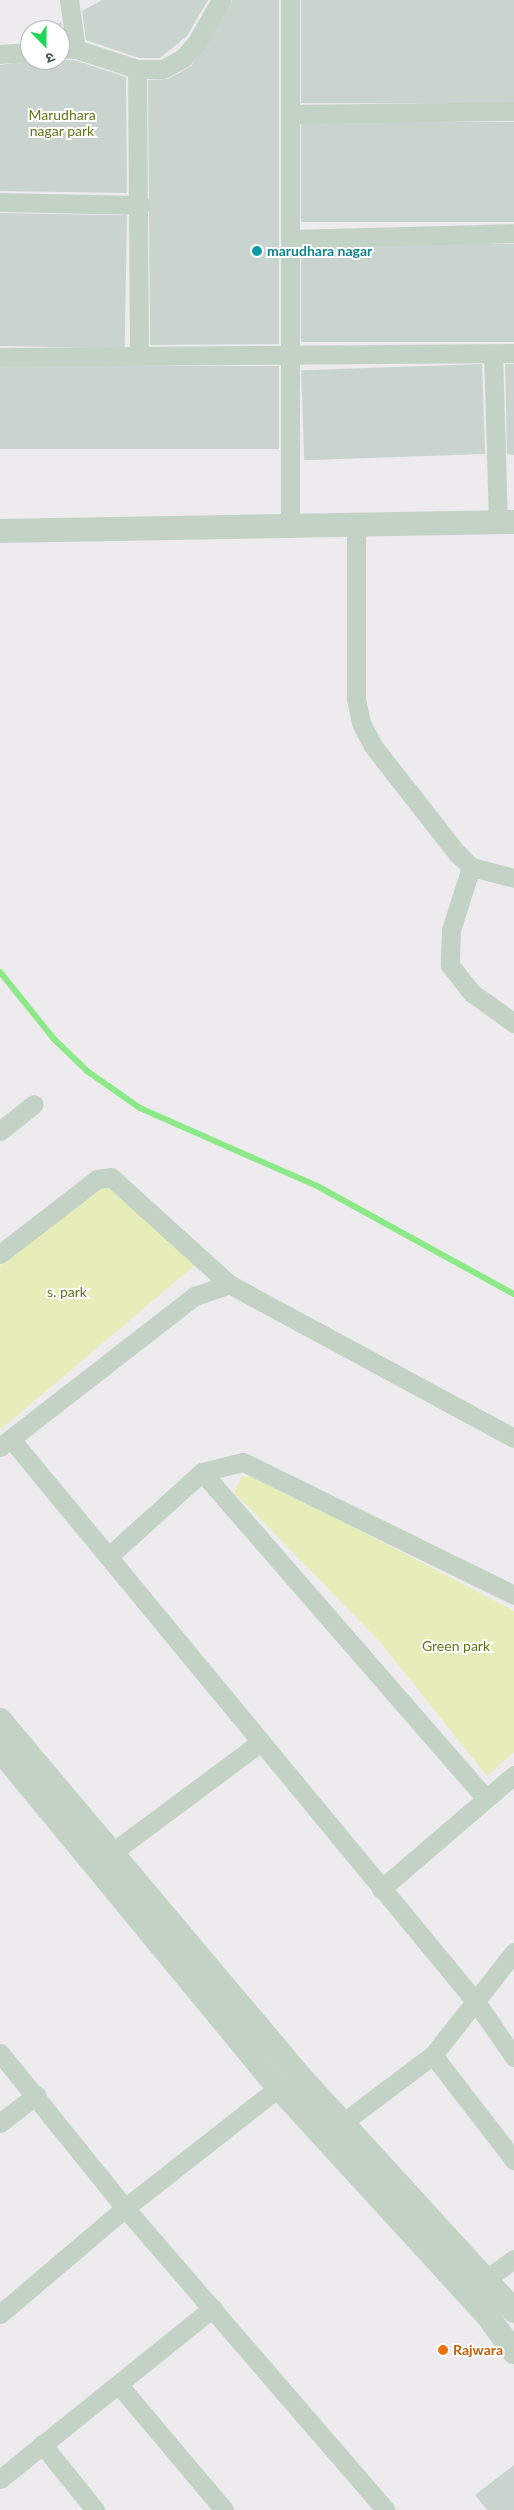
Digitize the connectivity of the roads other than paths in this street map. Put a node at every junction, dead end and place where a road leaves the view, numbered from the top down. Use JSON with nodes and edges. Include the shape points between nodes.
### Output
{"nodes":[{"id":1,"x":69,"y":0,"type":"edge"},
{"id":2,"x":221,"y":0,"type":"edge"},
{"id":3,"x":290,"y":0,"type":"edge"},
{"id":4,"x":69,"y":20,"type":"edge"},
{"id":5,"x":70,"y":50,"type":"edge"},
{"id":6,"x":20,"y":53,"type":"edge"},
{"id":7,"x":0,"y":54,"type":"edge"},
{"id":8,"x":137,"y":69,"type":"junction"},
{"id":9,"x":514,"y":111,"type":"edge"},
{"id":10,"x":290,"y":114,"type":"junction"},
{"id":11,"x":0,"y":202,"type":"edge"},
{"id":12,"x":141,"y":205,"type":"junction"},
{"id":13,"x":514,"y":233,"type":"edge"},
{"id":14,"x":290,"y":239,"type":"junction"},
{"id":15,"x":514,"y":353,"type":"edge"},
{"id":16,"x":493,"y":354,"type":"junction"},
{"id":17,"x":290,"y":355,"type":"junction"},
{"id":18,"x":139,"y":356,"type":"junction"},
{"id":19,"x":0,"y":357,"type":"edge"},
{"id":20,"x":506,"y":522,"type":"edge"},
{"id":21,"x":356,"y":526,"type":"junction"},
{"id":22,"x":290,"y":528,"type":"junction"},
{"id":23,"x":0,"y":531,"type":"edge"},
{"id":24,"x":471,"y":867,"type":"junction"},
{"id":25,"x":514,"y":878,"type":"edge"},
{"id":26,"x":514,"y":1023,"type":"edge"},
{"id":27,"x":34,"y":1104,"type":"dead end"},
{"id":28,"x":0,"y":1131,"type":"edge"},
{"id":29,"x":0,"y":1254,"type":"edge"},
{"id":30,"x":229,"y":1284,"type":"junction"},
{"id":31,"x":514,"y":1438,"type":"edge"},
{"id":32,"x":6,"y":1443,"type":"edge"},
{"id":33,"x":202,"y":1472,"type":"junction"},
{"id":34,"x":109,"y":1556,"type":"junction"},
{"id":35,"x":514,"y":1595,"type":"edge"},
{"id":36,"x":0,"y":1720,"type":"edge"},
{"id":37,"x":261,"y":1742,"type":"junction"},
{"id":38,"x":0,"y":1750,"type":"edge"},
{"id":39,"x":514,"y":1775,"type":"edge"},
{"id":40,"x":485,"y":1797,"type":"junction"},
{"id":41,"x":104,"y":1859,"type":"junction"},
{"id":42,"x":381,"y":1889,"type":"junction"},
{"id":43,"x":512,"y":1958,"type":"edge"},
{"id":44,"x":476,"y":2002,"type":"junction"},
{"id":45,"x":0,"y":2052,"type":"edge"},
{"id":46,"x":433,"y":2055,"type":"junction"},
{"id":47,"x":514,"y":2057,"type":"edge"},
{"id":48,"x":288,"y":2080,"type":"junction"},
{"id":49,"x":36,"y":2095,"type":"junction"},
{"id":50,"x":345,"y":2121,"type":"junction"},
{"id":51,"x":0,"y":2124,"type":"edge"},
{"id":52,"x":514,"y":2160,"type":"edge"},
{"id":53,"x":124,"y":2208,"type":"junction"},
{"id":54,"x":514,"y":2258,"type":"edge"},
{"id":55,"x":476,"y":2287,"type":"junction"},
{"id":56,"x":511,"y":2302,"type":"edge"},
{"id":57,"x":213,"y":2308,"type":"junction"},
{"id":58,"x":0,"y":2314,"type":"edge"},
{"id":59,"x":487,"y":2315,"type":"junction"},
{"id":60,"x":514,"y":2352,"type":"edge"},
{"id":61,"x":118,"y":2384,"type":"junction"},
{"id":62,"x":42,"y":2444,"type":"junction"},
{"id":63,"x":0,"y":2479,"type":"edge"},
{"id":64,"x":95,"y":2510,"type":"edge"},
{"id":65,"x":224,"y":2510,"type":"edge"},
{"id":66,"x":386,"y":2510,"type":"edge"}],
"edges":[{"from":1,"to":4,"type":"street"},
{"from":2,"to":8,"type":"street","via":[[183,58],[163,69]]},
{"from":3,"to":10,"type":"street"},
{"from":5,"to":8,"type":"street"},
{"from":6,"to":7,"type":"street"},
{"from":8,"to":12,"type":"street"},
{"from":9,"to":10,"type":"street"},
{"from":10,"to":14,"type":"street"},
{"from":11,"to":12,"type":"street"},
{"from":12,"to":18,"type":"street"},
{"from":13,"to":14,"type":"street"},
{"from":14,"to":17,"type":"street"},
{"from":15,"to":16,"type":"street"},
{"from":16,"to":17,"type":"street"},
{"from":16,"to":20,"type":"street"},
{"from":17,"to":18,"type":"street"},
{"from":17,"to":22,"type":"street"},
{"from":18,"to":19,"type":"street"},
{"from":20,"to":21,"type":"street"},
{"from":21,"to":22,"type":"street"},
{"from":21,"to":24,"type":"street","via":[[356,699],[361,723],[373,746]]},
{"from":22,"to":23,"type":"street"},
{"from":24,"to":25,"type":"street"},
{"from":24,"to":26,"type":"street","via":[[451,930],[450,965],[472,993]]},
{"from":27,"to":28,"type":"street"},
{"from":29,"to":30,"type":"street","via":[[97,1179],[111,1177]]},
{"from":30,"to":31,"type":"street"},
{"from":30,"to":32,"type":"street","via":[[195,1296]]},
{"from":32,"to":34,"type":"street"},
{"from":33,"to":34,"type":"street"},
{"from":33,"to":35,"type":"street","via":[[243,1462]]},
{"from":33,"to":40,"type":"street"},
{"from":34,"to":37,"type":"street"},
{"from":36,"to":41,"type":"street"},
{"from":37,"to":41,"type":"street"},
{"from":37,"to":42,"type":"street"},
{"from":38,"to":41,"type":"street"},
{"from":39,"to":40,"type":"street"},
{"from":40,"to":42,"type":"street"},
{"from":41,"to":48,"type":"street"},
{"from":42,"to":44,"type":"street"},
{"from":43,"to":44,"type":"street"},
{"from":44,"to":46,"type":"street"},
{"from":44,"to":47,"type":"street"},
{"from":45,"to":49,"type":"street"},
{"from":46,"to":50,"type":"street"},
{"from":46,"to":52,"type":"street"},
{"from":48,"to":50,"type":"street"},
{"from":48,"to":53,"type":"street"},
{"from":48,"to":55,"type":"street"},
{"from":49,"to":51,"type":"street"},
{"from":49,"to":53,"type":"street"},
{"from":50,"to":55,"type":"street"},
{"from":53,"to":57,"type":"street"},
{"from":53,"to":58,"type":"street"},
{"from":54,"to":55,"type":"street"},
{"from":55,"to":56,"type":"street"},
{"from":55,"to":59,"type":"street"},
{"from":56,"to":59,"type":"street"},
{"from":57,"to":61,"type":"street"},
{"from":57,"to":66,"type":"street"},
{"from":59,"to":60,"type":"street"},
{"from":61,"to":62,"type":"street"},
{"from":61,"to":65,"type":"street"},
{"from":62,"to":63,"type":"street"},
{"from":62,"to":64,"type":"street"}]}
